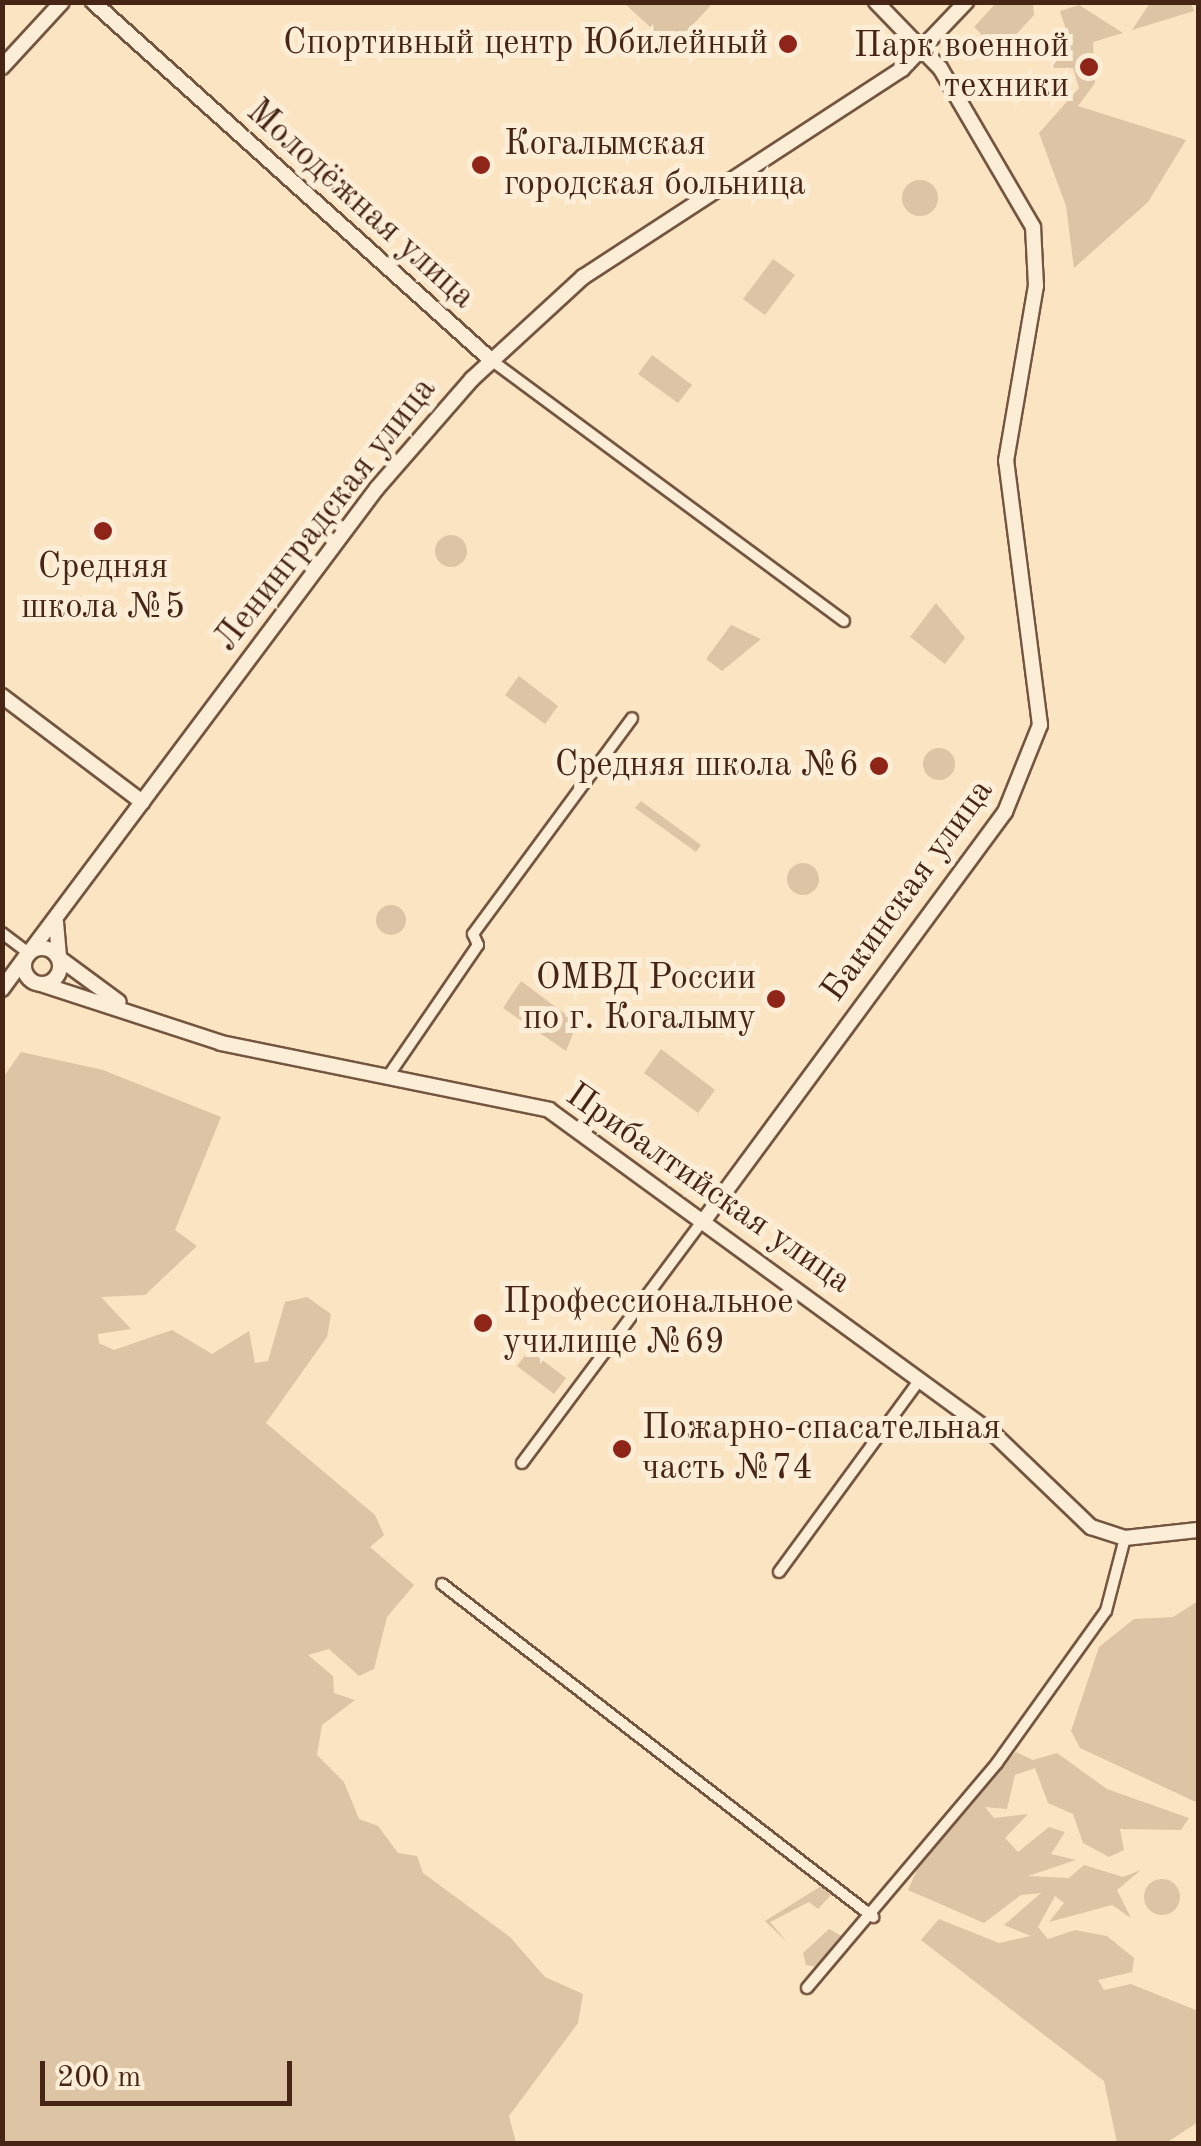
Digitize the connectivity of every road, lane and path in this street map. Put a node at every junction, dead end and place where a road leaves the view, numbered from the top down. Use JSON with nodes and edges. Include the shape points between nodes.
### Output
{"nodes":[{"id":1,"x":62,"y":2,"type":"edge"},
{"id":2,"x":92,"y":2,"type":"edge"},
{"id":3,"x":876,"y":2,"type":"edge"},
{"id":4,"x":966,"y":2,"type":"edge"},
{"id":5,"x":924,"y":49,"type":"junction"},
{"id":6,"x":2,"y":67,"type":"edge"},
{"id":7,"x":491,"y":360,"type":"junction"},
{"id":8,"x":844,"y":620,"type":"dead end"},
{"id":9,"x":2,"y":696,"type":"edge"},
{"id":10,"x":632,"y":718,"type":"dead end"},
{"id":11,"x":142,"y":802,"type":"junction"},
{"id":12,"x":58,"y":914,"type":"junction"},
{"id":13,"x":2,"y":933,"type":"edge"},
{"id":14,"x":27,"y":954,"type":"junction"},
{"id":15,"x":58,"y":958,"type":"junction"},
{"id":16,"x":40,"y":984,"type":"junction"},
{"id":17,"x":2,"y":992,"type":"edge"},
{"id":18,"x":113,"y":1002,"type":"junction"},
{"id":19,"x":391,"y":1072,"type":"junction"},
{"id":20,"x":705,"y":1218,"type":"junction"},
{"id":21,"x":920,"y":1379,"type":"junction"},
{"id":22,"x":522,"y":1463,"type":"dead end"},
{"id":23,"x":1198,"y":1530,"type":"edge"},
{"id":24,"x":1124,"y":1538,"type":"junction"},
{"id":25,"x":779,"y":1572,"type":"dead end"},
{"id":26,"x":442,"y":1584,"type":"dead end"},
{"id":27,"x":873,"y":1917,"type":"junction"},
{"id":28,"x":807,"y":1988,"type":"dead end"}],
"edges":[{"from":1,"to":6,"type":"street"},
{"from":2,"to":7,"type":"street","name":"Молодёжная улица"},
{"from":3,"to":5,"type":"street","name":"Бакинская улица"},
{"from":4,"to":5,"type":"street","name":"Ленинградская улица"},
{"from":5,"to":7,"type":"street","name":"Ленинградская улица","via":[[583,277]]},
{"from":5,"to":20,"type":"street","name":"Бакинская улица","via":[[1014,182],[1036,241],[1006,461],[1040,677],[1038,738],[1005,812]]},
{"from":7,"to":8,"type":"street","name":"Молодёжная улица"},
{"from":7,"to":11,"type":"street","name":"Ленинградская улица","via":[[399,460]]},
{"from":9,"to":11,"type":"street"},
{"from":10,"to":19,"type":"street","via":[[473,934],[478,946]]},
{"from":11,"to":12,"type":"street"},
{"from":12,"to":14,"type":"street"},
{"from":12,"to":15,"type":"street"},
{"from":13,"to":14,"type":"street"},
{"from":14,"to":15,"type":"street","via":[[45,948]]},
{"from":14,"to":16,"type":"street","via":[[25,973]]},
{"from":14,"to":17,"type":"street"},
{"from":15,"to":16,"type":"street","via":[[57,976]]},
{"from":15,"to":18,"type":"street","name":"Прибалтийская улица"},
{"from":16,"to":17,"type":"street"},
{"from":16,"to":18,"type":"street","name":"Прибалтийская улица"},
{"from":18,"to":19,"type":"street","name":"Прибалтийская улица","via":[[220,1043]]},
{"from":19,"to":20,"type":"street","name":"Прибалтийская улица","via":[[548,1110]]},
{"from":20,"to":21,"type":"street","name":"Прибалтийская улица"},
{"from":20,"to":22,"type":"street","name":"Бакинская улица"},
{"from":21,"to":24,"type":"street","name":"Прибалтийская улица","via":[[1011,1448],[1091,1527]]},
{"from":21,"to":25,"type":"street"},
{"from":23,"to":24,"type":"street"},
{"from":24,"to":27,"type":"street","via":[[1112,1603]]},
{"from":26,"to":27,"type":"street"},
{"from":27,"to":28,"type":"street"}]}
